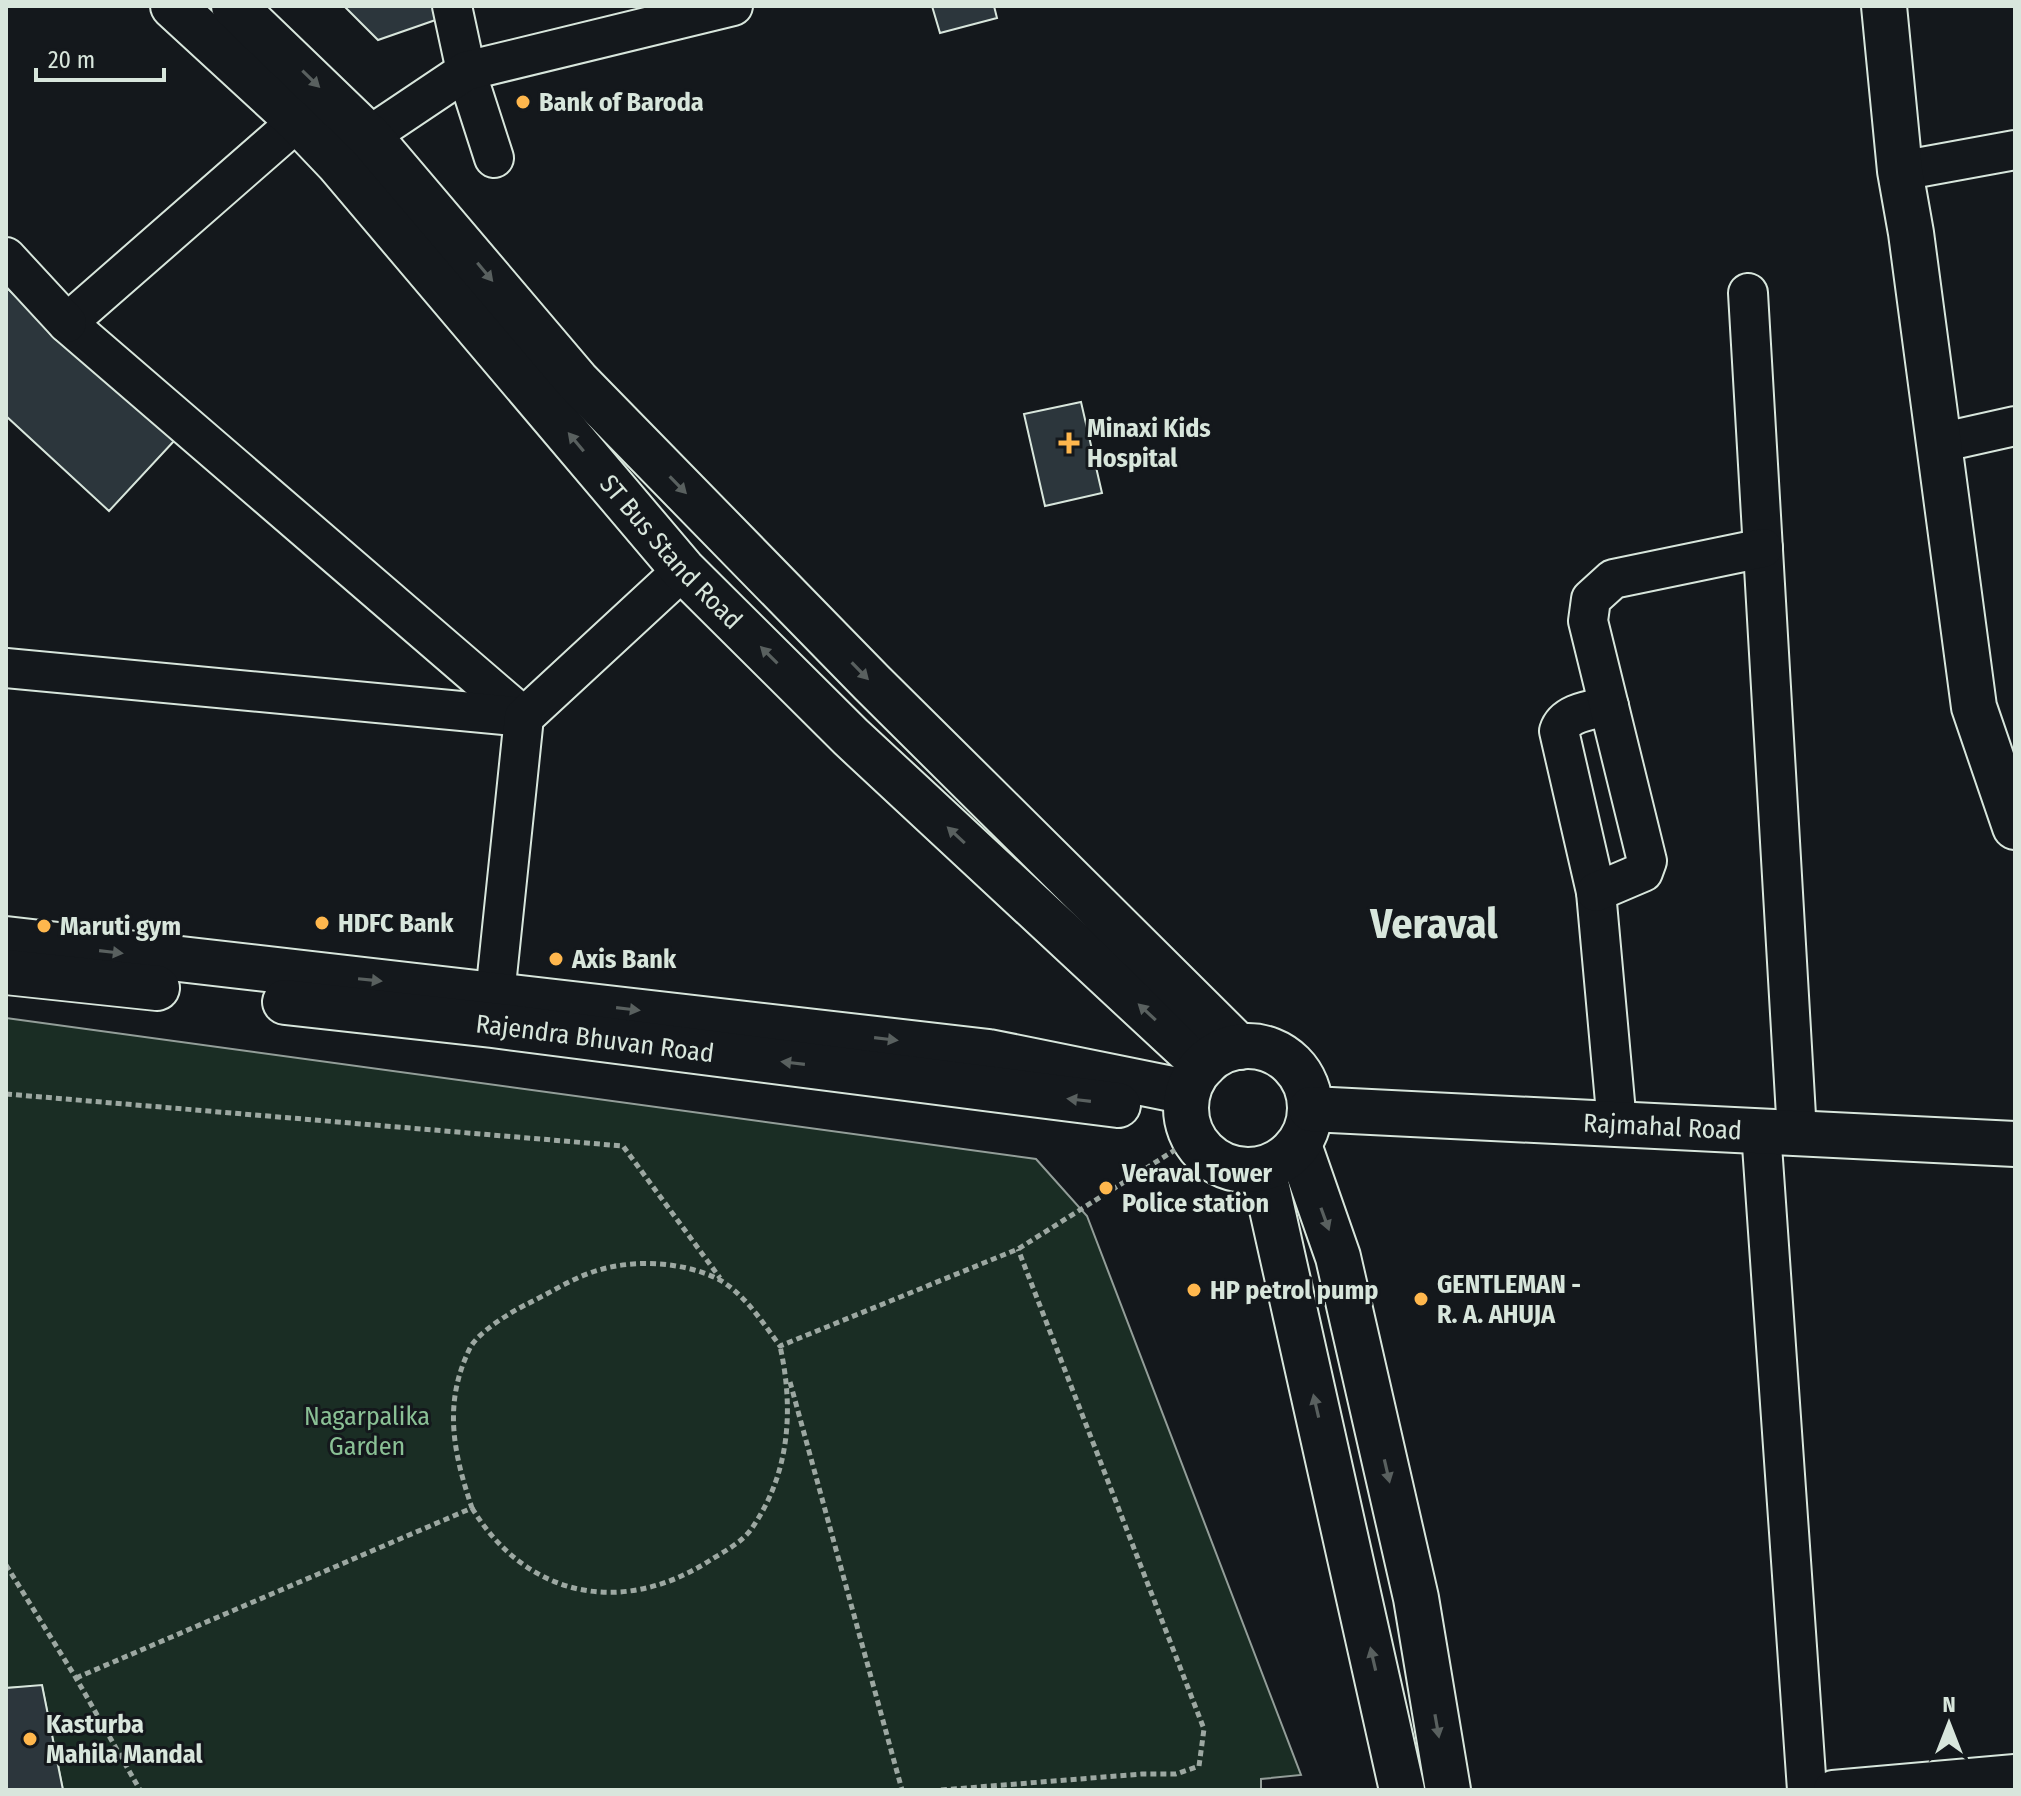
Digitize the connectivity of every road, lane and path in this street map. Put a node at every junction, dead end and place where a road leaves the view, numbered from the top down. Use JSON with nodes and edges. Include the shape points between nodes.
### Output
{"nodes":[{"id":1,"x":173,"y":6,"type":"edge"},
{"id":2,"x":234,"y":6,"type":"edge"},
{"id":3,"x":452,"y":6,"type":"edge"},
{"id":4,"x":733,"y":6,"type":"edge"},
{"id":5,"x":1884,"y":6,"type":"edge"},
{"id":6,"x":466,"y":71,"type":"junction"},
{"id":7,"x":298,"y":121,"type":"junction"},
{"id":8,"x":354,"y":149,"type":"junction"},
{"id":9,"x":2015,"y":150,"type":"edge"},
{"id":10,"x":494,"y":158,"type":"dead end"},
{"id":11,"x":1900,"y":171,"type":"junction"},
{"id":12,"x":6,"y":257,"type":"edge"},
{"id":13,"x":1748,"y":293,"type":"dead end"},
{"id":14,"x":67,"y":323,"type":"junction"},
{"id":15,"x":2015,"y":426,"type":"edge"},
{"id":16,"x":1939,"y":443,"type":"junction"},
{"id":17,"x":1763,"y":548,"type":"junction"},
{"id":18,"x":683,"y":570,"type":"junction"},
{"id":19,"x":6,"y":668,"type":"edge"},
{"id":20,"x":1609,"y":706,"type":"junction"},
{"id":21,"x":524,"y":717,"type":"junction"},
{"id":22,"x":2015,"y":827,"type":"edge"},
{"id":23,"x":1596,"y":892,"type":"junction"},
{"id":24,"x":6,"y":939,"type":"edge"},
{"id":25,"x":6,"y":972,"type":"edge"},
{"id":26,"x":178,"y":976,"type":"junction"},
{"id":27,"x":493,"y":1009,"type":"junction"},
{"id":28,"x":1201,"y":1091,"type":"junction"},
{"id":29,"x":6,"y":1094,"type":"edge"},
{"id":30,"x":1617,"y":1124,"type":"junction"},
{"id":31,"x":1305,"y":1127,"type":"junction"},
{"id":32,"x":1779,"y":1132,"type":"junction"},
{"id":33,"x":2015,"y":1144,"type":"edge"},
{"id":34,"x":1263,"y":1169,"type":"junction"},
{"id":35,"x":1018,"y":1249,"type":"junction"},
{"id":36,"x":721,"y":1280,"type":"junction"},
{"id":37,"x":780,"y":1346,"type":"junction"},
{"id":38,"x":472,"y":1508,"type":"junction"},
{"id":39,"x":6,"y":1565,"type":"edge"},
{"id":40,"x":76,"y":1678,"type":"junction"},
{"id":41,"x":2015,"y":1774,"type":"edge"},
{"id":42,"x":140,"y":1790,"type":"edge"},
{"id":43,"x":902,"y":1790,"type":"edge"},
{"id":44,"x":941,"y":1790,"type":"edge"},
{"id":45,"x":1402,"y":1790,"type":"edge"},
{"id":46,"x":1448,"y":1790,"type":"edge"},
{"id":47,"x":1807,"y":1790,"type":"edge"},
{"id":48,"x":1833,"y":1790,"type":"edge"}],
"edges":[{"from":1,"to":7,"type":"main road","name":"ST Bus Stand Road"},
{"from":2,"to":8,"type":"main road","name":"ST Bus Stand Road","one_way":true},
{"from":3,"to":6,"type":"street"},
{"from":4,"to":6,"type":"street"},
{"from":5,"to":11,"type":"main road"},
{"from":6,"to":8,"type":"street"},
{"from":6,"to":10,"type":"street"},
{"from":7,"to":8,"type":"main road","name":"ST Bus Stand Road"},
{"from":7,"to":14,"type":"street"},
{"from":18,"to":8,"type":"main road","name":"ST Bus Stand Road","one_way":true},
{"from":8,"to":28,"type":"main road","name":"ST Bus Stand Road","one_way":true,"via":[[861,672]]},
{"from":9,"to":11,"type":"street"},
{"from":11,"to":16,"type":"main road"},
{"from":12,"to":14,"type":"street"},
{"from":13,"to":17,"type":"street"},
{"from":14,"to":21,"type":"street"},
{"from":15,"to":16,"type":"street"},
{"from":16,"to":22,"type":"main road","via":[[1974,707]]},
{"from":17,"to":20,"type":"street","via":[[1613,579],[1591,599],[1588,621]]},
{"from":17,"to":32,"type":"street"},
{"from":18,"to":21,"type":"street"},
{"from":28,"to":18,"type":"main road","name":"ST Bus Stand Road","one_way":true},
{"from":19,"to":21,"type":"street"},
{"from":20,"to":23,"type":"street","via":[[1647,861],[1643,872]]},
{"from":20,"to":23,"type":"street","via":[[1576,714],[1559,731]]},
{"from":21,"to":27,"type":"street"},
{"from":23,"to":30,"type":"street"},
{"from":24,"to":26,"type":"main road","one_way":true},
{"from":25,"to":26,"type":"main road","name":"Rajendra Bhuvan Road"},
{"from":26,"to":27,"type":"main road","name":"Rajendra Bhuvan Road"},
{"from":27,"to":28,"type":"main road","name":"Rajendra Bhuvan Road"},
{"from":28,"to":31,"type":"main road","via":[[1248,1045],[1268,1049],[1286,1058],[1308,1089]]},
{"from":28,"to":34,"type":"main road","via":[[1203,1152],[1241,1171]]},
{"from":28,"to":35,"type":"path"},
{"from":29,"to":36,"type":"path","via":[[623,1146]]},
{"from":30,"to":31,"type":"main road","name":"Rajmahal Road"},
{"from":30,"to":32,"type":"main road","name":"Rajmahal Road"},
{"from":31,"to":34,"type":"main road","via":[[1283,1160]]},
{"from":31,"to":46,"type":"main road","one_way":true,"via":[[1416,1598]]},
{"from":32,"to":33,"type":"main road","name":"Rajmahal Road"},
{"from":32,"to":47,"type":"street"},
{"from":45,"to":34,"type":"main road","one_way":true},
{"from":35,"to":37,"type":"path"},
{"from":35,"to":44,"type":"path","via":[[1204,1729],[1203,1750],[1199,1766],[1176,1774]]},
{"from":36,"to":37,"type":"path"},
{"from":36,"to":38,"type":"path","via":[[689,1267],[645,1264],[599,1270],[508,1314],[472,1345],[455,1385],[453,1428]]},
{"from":37,"to":38,"type":"path","via":[[789,1398],[781,1469],[770,1498],[750,1531],[694,1570],[626,1592],[586,1592],[557,1584],[507,1554]]},
{"from":37,"to":43,"type":"path"},
{"from":38,"to":40,"type":"path"},
{"from":39,"to":40,"type":"path"},
{"from":40,"to":42,"type":"path"},
{"from":41,"to":48,"type":"street"}]}
